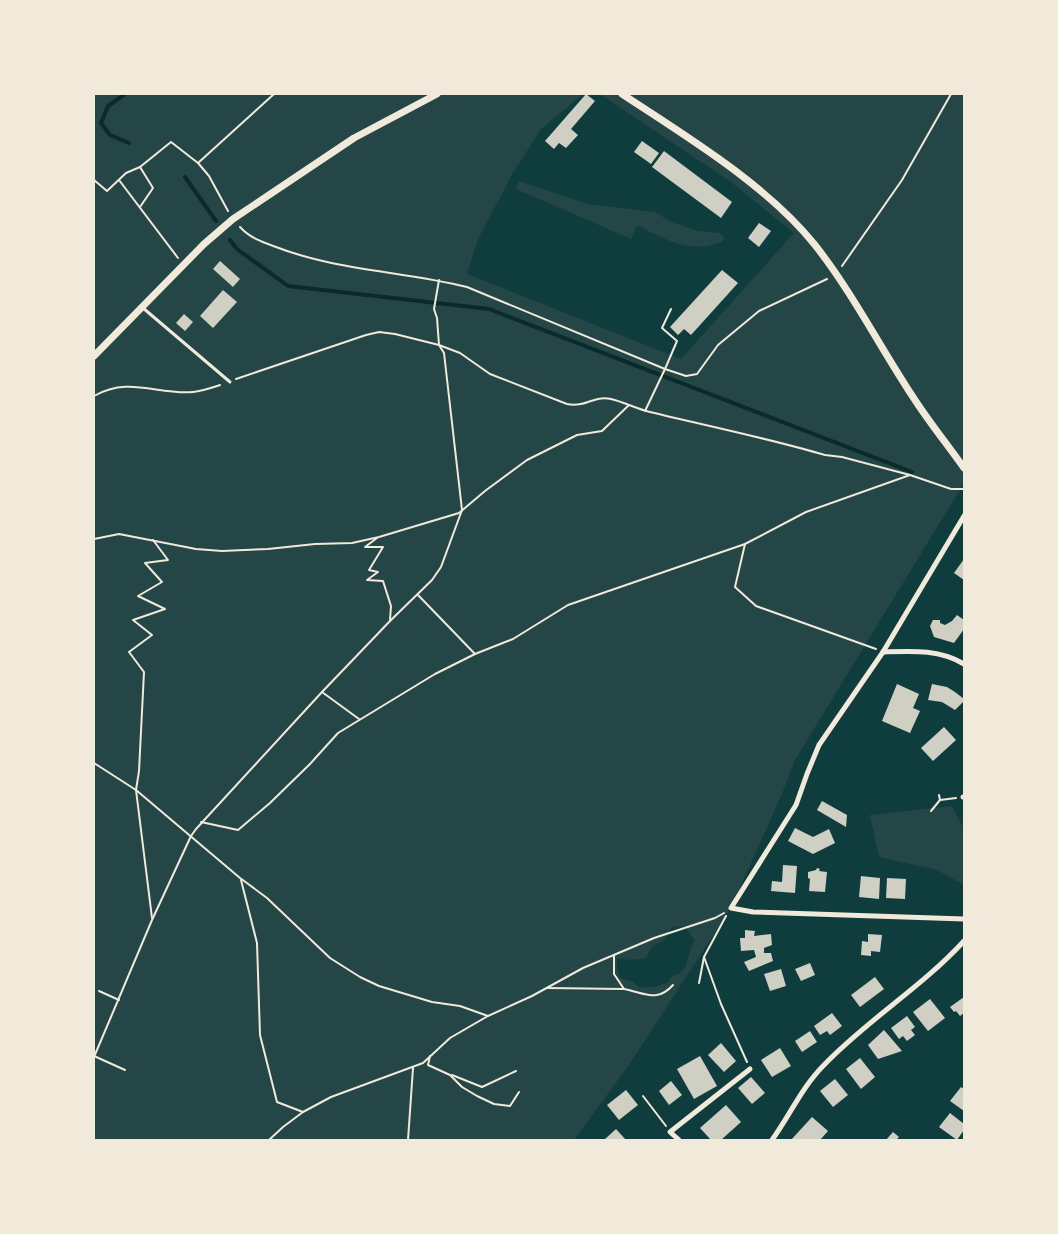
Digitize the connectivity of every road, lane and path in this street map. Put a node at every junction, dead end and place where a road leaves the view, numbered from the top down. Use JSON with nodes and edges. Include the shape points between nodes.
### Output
{"nodes":[{"id":1,"x":274,"y":94,"type":"edge"},
{"id":2,"x":437,"y":94,"type":"edge"},
{"id":3,"x":622,"y":94,"type":"edge"},
{"id":4,"x":951,"y":94,"type":"edge"},
{"id":5,"x":198,"y":163,"type":"junction"},
{"id":6,"x":140,"y":167,"type":"junction"},
{"id":7,"x":94,"y":180,"type":"edge"},
{"id":8,"x":120,"y":180,"type":"junction"},
{"id":9,"x":140,"y":208,"type":"junction"},
{"id":10,"x":233,"y":219,"type":"junction"},
{"id":11,"x":240,"y":228,"type":"dead end"},
{"id":12,"x":184,"y":265,"type":"junction"},
{"id":13,"x":836,"y":274,"type":"junction"},
{"id":14,"x":439,"y":280,"type":"junction"},
{"id":15,"x":143,"y":308,"type":"junction"},
{"id":16,"x":671,"y":309,"type":"dead end"},
{"id":17,"x":439,"y":345,"type":"junction"},
{"id":18,"x":94,"y":356,"type":"edge"},
{"id":19,"x":665,"y":369,"type":"junction"},
{"id":20,"x":230,"y":382,"type":"junction"},
{"id":21,"x":94,"y":396,"type":"edge"},
{"id":22,"x":629,"y":405,"type":"junction"},
{"id":23,"x":645,"y":411,"type":"junction"},
{"id":24,"x":964,"y":468,"type":"edge"},
{"id":25,"x":910,"y":475,"type":"junction"},
{"id":26,"x":964,"y":489,"type":"edge"},
{"id":27,"x":462,"y":510,"type":"junction"},
{"id":28,"x":964,"y":516,"type":"edge"},
{"id":29,"x":379,"y":537,"type":"junction"},
{"id":30,"x":94,"y":539,"type":"edge"},
{"id":31,"x":153,"y":540,"type":"junction"},
{"id":32,"x":745,"y":544,"type":"junction"},
{"id":33,"x":418,"y":595,"type":"junction"},
{"id":34,"x":390,"y":620,"type":"junction"},
{"id":35,"x":883,"y":652,"type":"junction"},
{"id":36,"x":475,"y":654,"type":"junction"},
{"id":37,"x":964,"y":664,"type":"edge"},
{"id":38,"x":322,"y":692,"type":"junction"},
{"id":39,"x":360,"y":719,"type":"junction"},
{"id":40,"x":94,"y":764,"type":"edge"},
{"id":41,"x":136,"y":790,"type":"junction"},
{"id":42,"x":940,"y":795,"type":"dead end"},
{"id":43,"x":964,"y":797,"type":"edge"},
{"id":44,"x":940,"y":800,"type":"junction"},
{"id":45,"x":931,"y":811,"type":"dead end"},
{"id":46,"x":201,"y":822,"type":"junction"},
{"id":47,"x":191,"y":836,"type":"junction"},
{"id":48,"x":240,"y":878,"type":"junction"},
{"id":49,"x":730,"y":908,"type":"junction"},
{"id":50,"x":964,"y":919,"type":"edge"},
{"id":51,"x":152,"y":920,"type":"junction"},
{"id":52,"x":964,"y":941,"type":"edge"},
{"id":53,"x":614,"y":955,"type":"junction"},
{"id":54,"x":704,"y":957,"type":"junction"},
{"id":55,"x":699,"y":983,"type":"dead end"},
{"id":56,"x":672,"y":985,"type":"dead end"},
{"id":57,"x":546,"y":988,"type":"junction"},
{"id":58,"x":624,"y":989,"type":"junction"},
{"id":59,"x":99,"y":991,"type":"dead end"},
{"id":60,"x":119,"y":1000,"type":"junction"},
{"id":61,"x":488,"y":1016,"type":"junction"},
{"id":62,"x":430,"y":1056,"type":"junction"},
{"id":63,"x":94,"y":1057,"type":"edge"},
{"id":64,"x":413,"y":1067,"type":"junction"},
{"id":65,"x":750,"y":1069,"type":"joint"},
{"id":66,"x":125,"y":1070,"type":"dead end"},
{"id":67,"x":516,"y":1071,"type":"dead end"},
{"id":68,"x":450,"y":1075,"type":"junction"},
{"id":69,"x":519,"y":1092,"type":"dead end"},
{"id":70,"x":643,"y":1096,"type":"dead end"},
{"id":71,"x":304,"y":1112,"type":"junction"},
{"id":72,"x":670,"y":1132,"type":"junction"},
{"id":73,"x":270,"y":1140,"type":"edge"},
{"id":74,"x":408,"y":1140,"type":"edge"},
{"id":75,"x":679,"y":1140,"type":"edge"},
{"id":76,"x":772,"y":1140,"type":"edge"}],
"edges":[{"from":1,"to":5,"type":"path"},
{"from":2,"to":10,"type":"street","via":[[354,138]]},
{"from":3,"to":13,"type":"street","via":[[757,188],[814,244]]},
{"from":4,"to":13,"type":"path","via":[[902,180]]},
{"from":5,"to":6,"type":"path","via":[[171,142]]},
{"from":5,"to":10,"type":"path"},
{"from":6,"to":8,"type":"path","via":[[126,173]]},
{"from":6,"to":9,"type":"path","via":[[153,188]]},
{"from":7,"to":8,"type":"path","via":[[107,191]]},
{"from":8,"to":9,"type":"path"},
{"from":9,"to":12,"type":"path"},
{"from":10,"to":12,"type":"street"},
{"from":11,"to":14,"type":"path","via":[[249,237],[298,256],[329,264]]},
{"from":12,"to":15,"type":"street"},
{"from":13,"to":19,"type":"path","via":[[759,311],[718,345],[697,374],[686,376]]},
{"from":13,"to":24,"type":"street","via":[[914,399]]},
{"from":14,"to":17,"type":"path","via":[[434,309]]},
{"from":14,"to":19,"type":"path","via":[[468,287]]},
{"from":15,"to":18,"type":"street"},
{"from":15,"to":20,"type":"lane"},
{"from":16,"to":19,"type":"path","via":[[662,328],[677,342]]},
{"from":17,"to":20,"type":"path","via":[[379,332]]},
{"from":17,"to":22,"type":"path","via":[[460,353],[490,374],[567,404],[583,405],[596,398],[604,398]]},
{"from":17,"to":27,"type":"path","via":[[444,353]]},
{"from":19,"to":23,"type":"path"},
{"from":20,"to":21,"type":"path","via":[[193,392],[125,386]]},
{"from":22,"to":23,"type":"path"},
{"from":22,"to":27,"type":"path","via":[[602,431],[577,435],[527,460]]},
{"from":23,"to":25,"type":"path"},
{"from":25,"to":26,"type":"path","via":[[951,489]]},
{"from":25,"to":32,"type":"path","via":[[806,512]]},
{"from":27,"to":29,"type":"path"},
{"from":27,"to":33,"type":"path","via":[[442,567]]},
{"from":28,"to":35,"type":"street"},
{"from":29,"to":31,"type":"path","via":[[352,543],[222,551]]},
{"from":29,"to":34,"type":"path","via":[[364,547],[383,547],[369,570],[378,572],[367,580],[382,581],[392,606]]},
{"from":30,"to":31,"type":"path","via":[[119,534]]},
{"from":31,"to":41,"type":"path","via":[[168,560],[145,563],[162,582],[138,596],[165,609],[133,620],[152,636],[129,652],[144,672],[140,771]]},
{"from":32,"to":35,"type":"path","via":[[735,587],[756,606]]},
{"from":32,"to":36,"type":"path","via":[[568,605],[513,639]]},
{"from":33,"to":34,"type":"path"},
{"from":33,"to":36,"type":"path"},
{"from":34,"to":38,"type":"path"},
{"from":35,"to":37,"type":"street","via":[[924,651]]},
{"from":35,"to":49,"type":"street","via":[[820,745],[796,805]]},
{"from":36,"to":39,"type":"path"},
{"from":38,"to":39,"type":"path"},
{"from":38,"to":46,"type":"path"},
{"from":39,"to":46,"type":"path","via":[[338,733],[270,803],[238,830]]},
{"from":40,"to":41,"type":"path"},
{"from":41,"to":47,"type":"path"},
{"from":41,"to":51,"type":"path"},
{"from":42,"to":44,"type":"path"},
{"from":43,"to":44,"type":"path"},
{"from":44,"to":45,"type":"path"},
{"from":46,"to":47,"type":"path"},
{"from":47,"to":48,"type":"path"},
{"from":47,"to":51,"type":"path"},
{"from":48,"to":61,"type":"path","via":[[267,898],[330,958],[360,977],[379,986]]},
{"from":48,"to":71,"type":"path","via":[[257,943],[260,1035],[277,1102]]},
{"from":49,"to":50,"type":"street","via":[[753,912]]},
{"from":49,"to":53,"type":"path","via":[[715,918]]},
{"from":49,"to":54,"type":"path"},
{"from":51,"to":60,"type":"path"},
{"from":52,"to":76,"type":"street","via":[[822,1066]]},
{"from":53,"to":57,"type":"path"},
{"from":53,"to":58,"type":"path","via":[[614,974]]},
{"from":54,"to":55,"type":"path"},
{"from":54,"to":65,"type":"path"},
{"from":56,"to":58,"type":"path","via":[[658,996]]},
{"from":57,"to":58,"type":"path"},
{"from":57,"to":61,"type":"path"},
{"from":59,"to":60,"type":"path"},
{"from":60,"to":63,"type":"path"},
{"from":61,"to":62,"type":"path","via":[[450,1038]]},
{"from":62,"to":64,"type":"path"},
{"from":62,"to":68,"type":"path","via":[[428,1065]]},
{"from":63,"to":66,"type":"path"},
{"from":64,"to":71,"type":"path","via":[[331,1097]]},
{"from":64,"to":74,"type":"path"},
{"from":65,"to":72,"type":"street"},
{"from":67,"to":68,"type":"path","via":[[482,1087]]},
{"from":68,"to":69,"type":"path","via":[[462,1088],[494,1104],[510,1106]]},
{"from":70,"to":72,"type":"path"},
{"from":71,"to":73,"type":"path"},
{"from":72,"to":75,"type":"street"}]}
